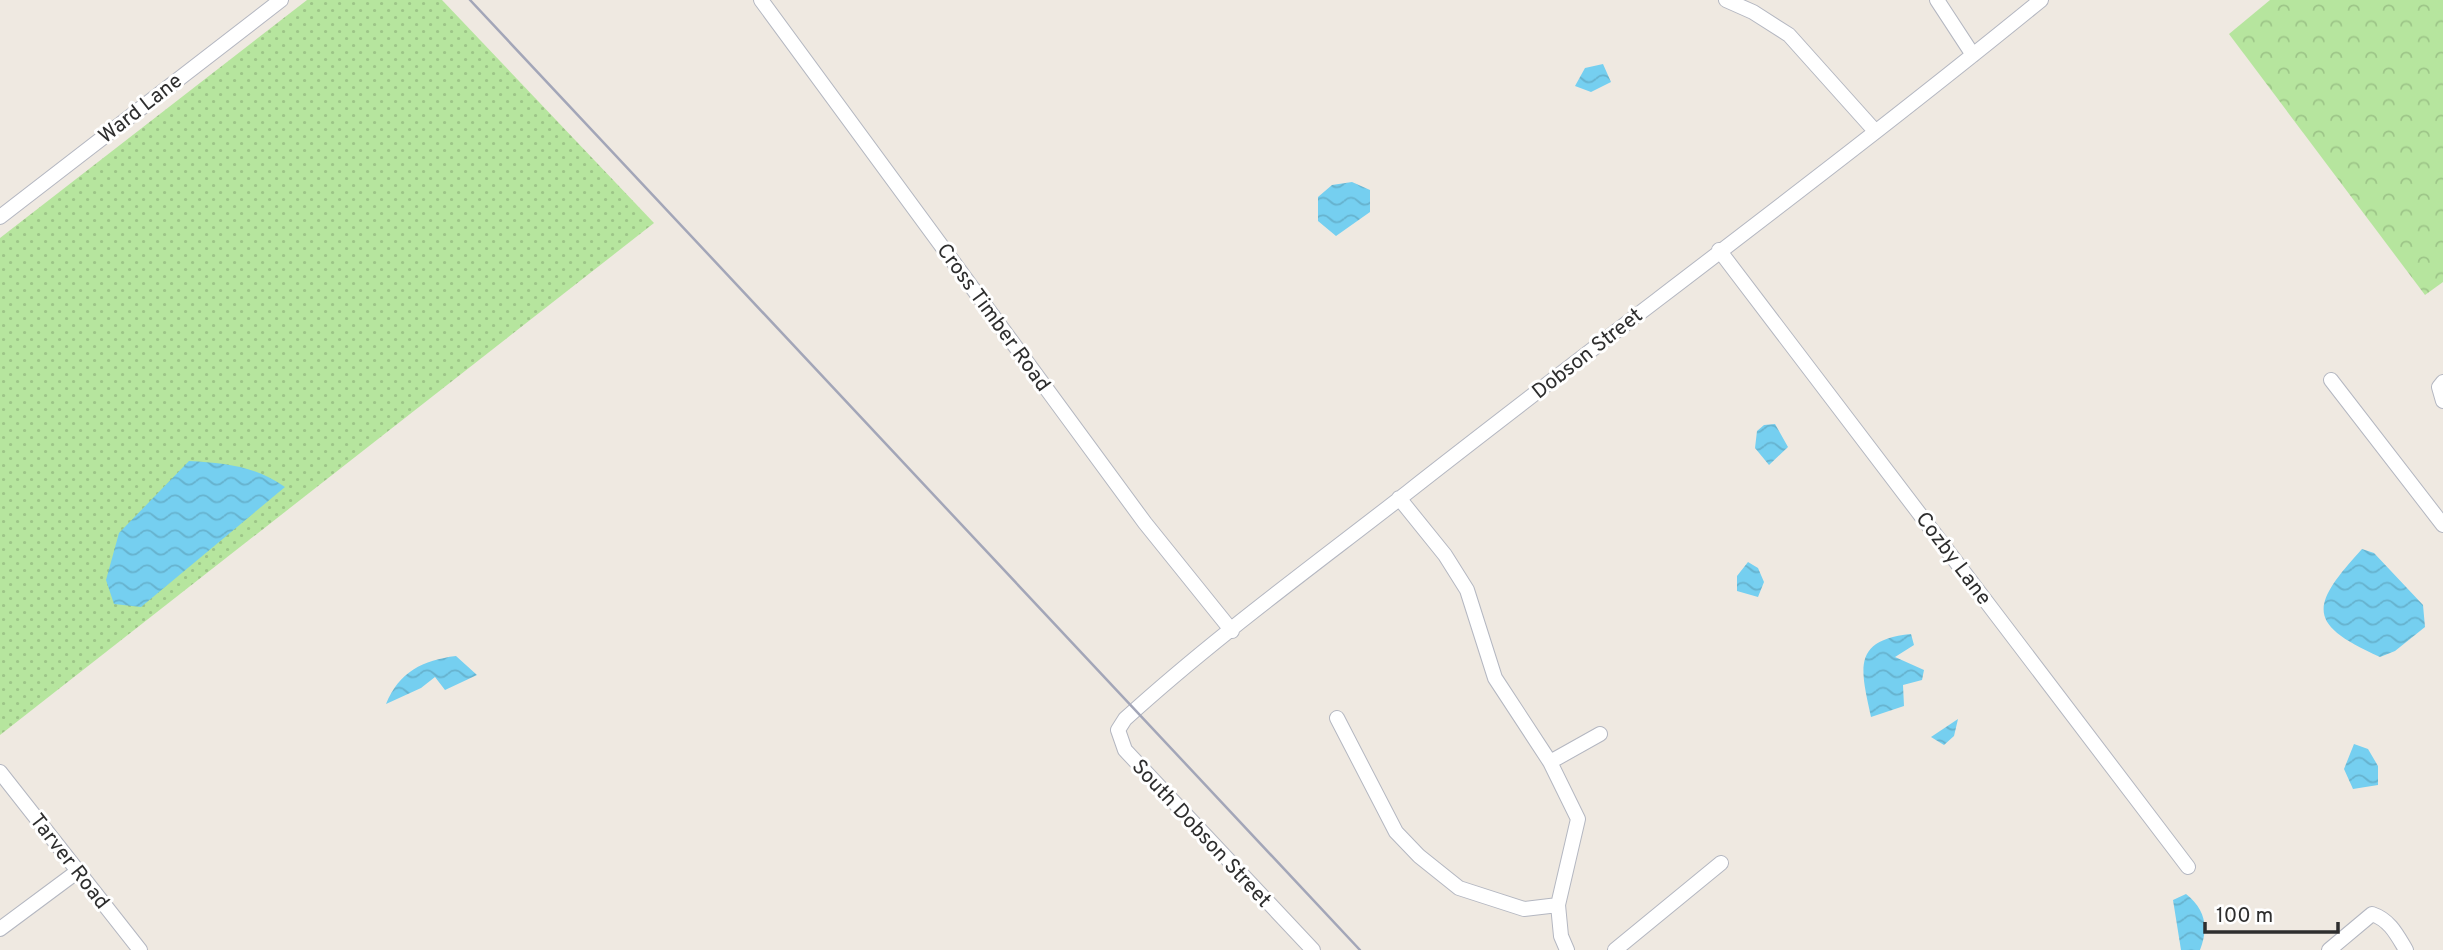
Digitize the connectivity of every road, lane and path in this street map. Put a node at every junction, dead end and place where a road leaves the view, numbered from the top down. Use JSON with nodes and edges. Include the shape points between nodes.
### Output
{"nodes":[{"id":1,"x":281,"y":0,"type":"edge"},
{"id":2,"x":761,"y":0,"type":"edge"},
{"id":3,"x":1726,"y":0,"type":"edge"},
{"id":4,"x":1937,"y":0,"type":"edge"},
{"id":5,"x":2041,"y":0,"type":"edge"},
{"id":6,"x":1973,"y":55,"type":"junction"},
{"id":7,"x":1875,"y":131,"type":"junction"},
{"id":8,"x":0,"y":216,"type":"edge"},
{"id":9,"x":1719,"y":250,"type":"junction"},
{"id":10,"x":2330,"y":380,"type":"dead end"},
{"id":11,"x":1399,"y":498,"type":"junction"},
{"id":12,"x":2443,"y":524,"type":"edge"},
{"id":13,"x":1232,"y":631,"type":"junction"},
{"id":14,"x":1136,"y":710,"type":"joint"},
{"id":15,"x":1337,"y":719,"type":"dead end"},
{"id":16,"x":1600,"y":734,"type":"dead end"},
{"id":17,"x":1550,"y":762,"type":"junction"},
{"id":18,"x":0,"y":772,"type":"edge"},
{"id":19,"x":1721,"y":863,"type":"dead end"},
{"id":20,"x":2188,"y":867,"type":"dead end"},
{"id":21,"x":78,"y":871,"type":"junction"},
{"id":22,"x":1558,"y":905,"type":"junction"},
{"id":23,"x":0,"y":929,"type":"edge"},
{"id":24,"x":141,"y":950,"type":"edge"},
{"id":25,"x":1313,"y":950,"type":"edge"},
{"id":26,"x":1567,"y":950,"type":"edge"},
{"id":27,"x":1615,"y":950,"type":"edge"},
{"id":28,"x":2329,"y":950,"type":"edge"},
{"id":29,"x":2406,"y":950,"type":"edge"}],
"edges":[{"from":1,"to":8,"type":"street","name":"Ward Lane"},
{"from":2,"to":13,"type":"street","name":"Cross Timber Road","via":[[1121,490]]},
{"from":3,"to":7,"type":"street","via":[[1789,35]]},
{"from":4,"to":6,"type":"street"},
{"from":5,"to":6,"type":"street","name":"Dobson Street"},
{"from":6,"to":7,"type":"street","name":"Dobson Street"},
{"from":7,"to":9,"type":"street","name":"Dobson Street"},
{"from":9,"to":11,"type":"street","name":"Dobson Street"},
{"from":9,"to":20,"type":"street","name":"Cozby Lane"},
{"from":10,"to":12,"type":"street"},
{"from":11,"to":13,"type":"street","name":"Dobson Street"},
{"from":11,"to":17,"type":"street","via":[[1467,590],[1495,678]]},
{"from":13,"to":14,"type":"street","name":"Dobson Street"},
{"from":14,"to":25,"type":"street","name":"South Dobson Street","via":[[1118,730],[1125,750]]},
{"from":15,"to":22,"type":"street","via":[[1396,832],[1419,856],[1459,888],[1524,909]]},
{"from":16,"to":17,"type":"street"},
{"from":17,"to":22,"type":"street","via":[[1578,819]]},
{"from":18,"to":21,"type":"street","name":"Tarver Road"},
{"from":19,"to":27,"type":"street"},
{"from":21,"to":23,"type":"street"},
{"from":21,"to":24,"type":"street","name":"Tarver Road"},
{"from":22,"to":26,"type":"street"},
{"from":28,"to":29,"type":"street","via":[[2372,914],[2381,917]]}]}
